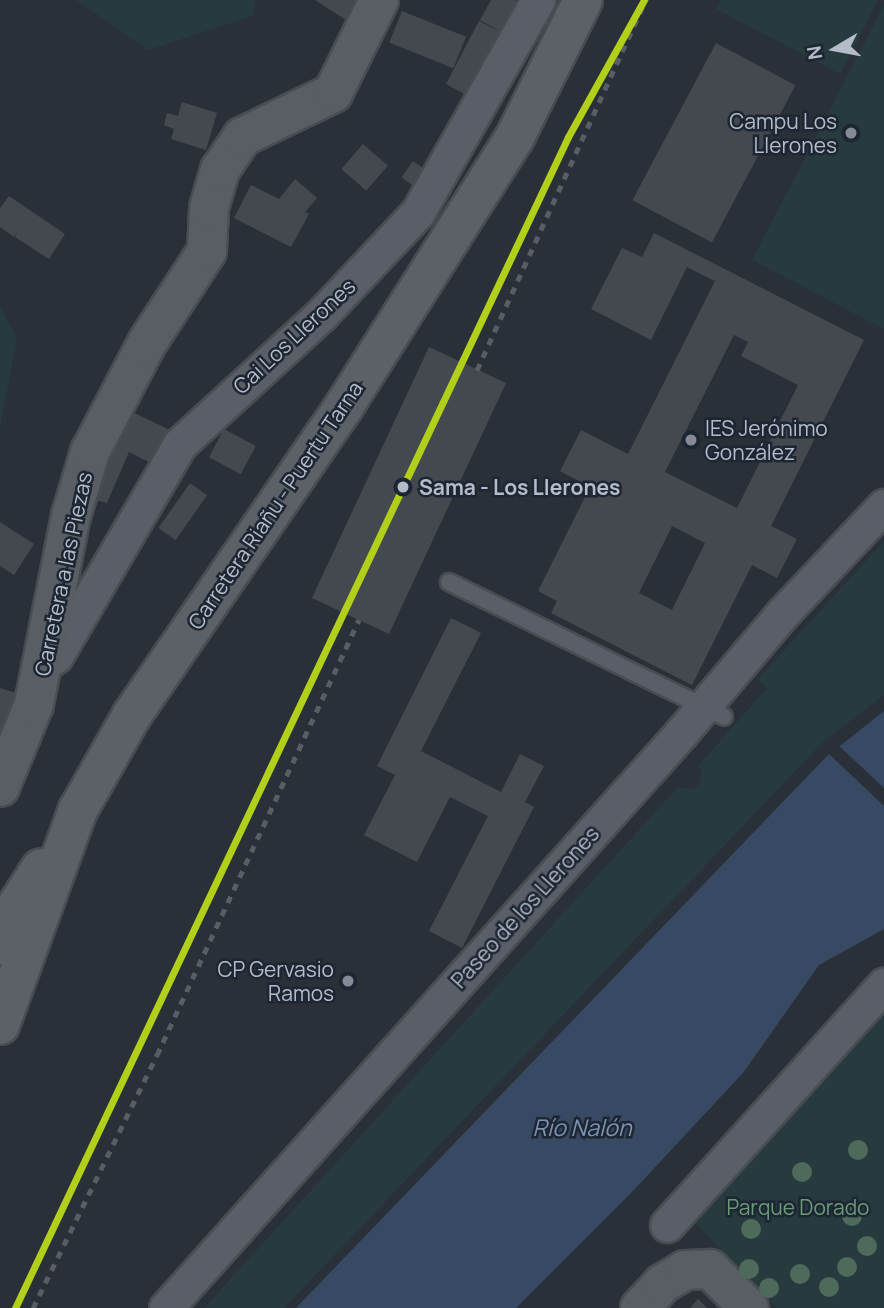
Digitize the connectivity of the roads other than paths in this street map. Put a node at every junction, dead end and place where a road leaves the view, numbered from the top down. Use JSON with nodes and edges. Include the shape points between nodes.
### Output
{"nodes":[{"id":1,"x":379,"y":0,"type":"edge"},
{"id":2,"x":538,"y":0,"type":"edge"},
{"id":3,"x":583,"y":0,"type":"edge"},
{"id":4,"x":884,"y":506,"type":"edge"},
{"id":5,"x":449,"y":582,"type":"dead end"},
{"id":6,"x":42,"y":666,"type":"junction"},
{"id":7,"x":714,"y":712,"type":"junction"},
{"id":8,"x":0,"y":787,"type":"edge"},
{"id":9,"x":78,"y":810,"type":"junction"},
{"id":10,"x":0,"y":945,"type":"edge"},
{"id":11,"x":884,"y":985,"type":"edge"},
{"id":12,"x":0,"y":1025,"type":"edge"},
{"id":13,"x":667,"y":1225,"type":"dead end"},
{"id":14,"x":166,"y":1308,"type":"edge"},
{"id":15,"x":640,"y":1308,"type":"edge"},
{"id":16,"x":749,"y":1308,"type":"edge"}],
"edges":[{"from":1,"to":6,"type":"street","name":"Carretera a las Piezas","via":[[332,93],[242,137],[220,170],[209,208],[207,251],[147,343],[90,452],[71,516]]},
{"from":2,"to":6,"type":"street","name":"Cai Los Llerones","via":[[418,212],[321,315],[180,444],[56,656]]},
{"from":3,"to":9,"type":"main road","name":"Carretera Riañu - Puertu Tarna","via":[[514,139],[343,408],[132,715]]},
{"from":4,"to":7,"type":"street","name":"Paseo de los Llerones","via":[[783,613]]},
{"from":5,"to":7,"type":"lane"},
{"from":6,"to":8,"type":"street","name":"Carretera a las Piezas","via":[[15,760]]},
{"from":7,"to":14,"type":"street","name":"Paseo de los Llerones"},
{"from":9,"to":10,"type":"main road","via":[[9,918]]},
{"from":9,"to":12,"type":"main road","name":"Carretera Riañu - Puertu Tarna"},
{"from":11,"to":13,"type":"street"},
{"from":15,"to":16,"type":"street","via":[[662,1284],[685,1270],[710,1269]]}]}
